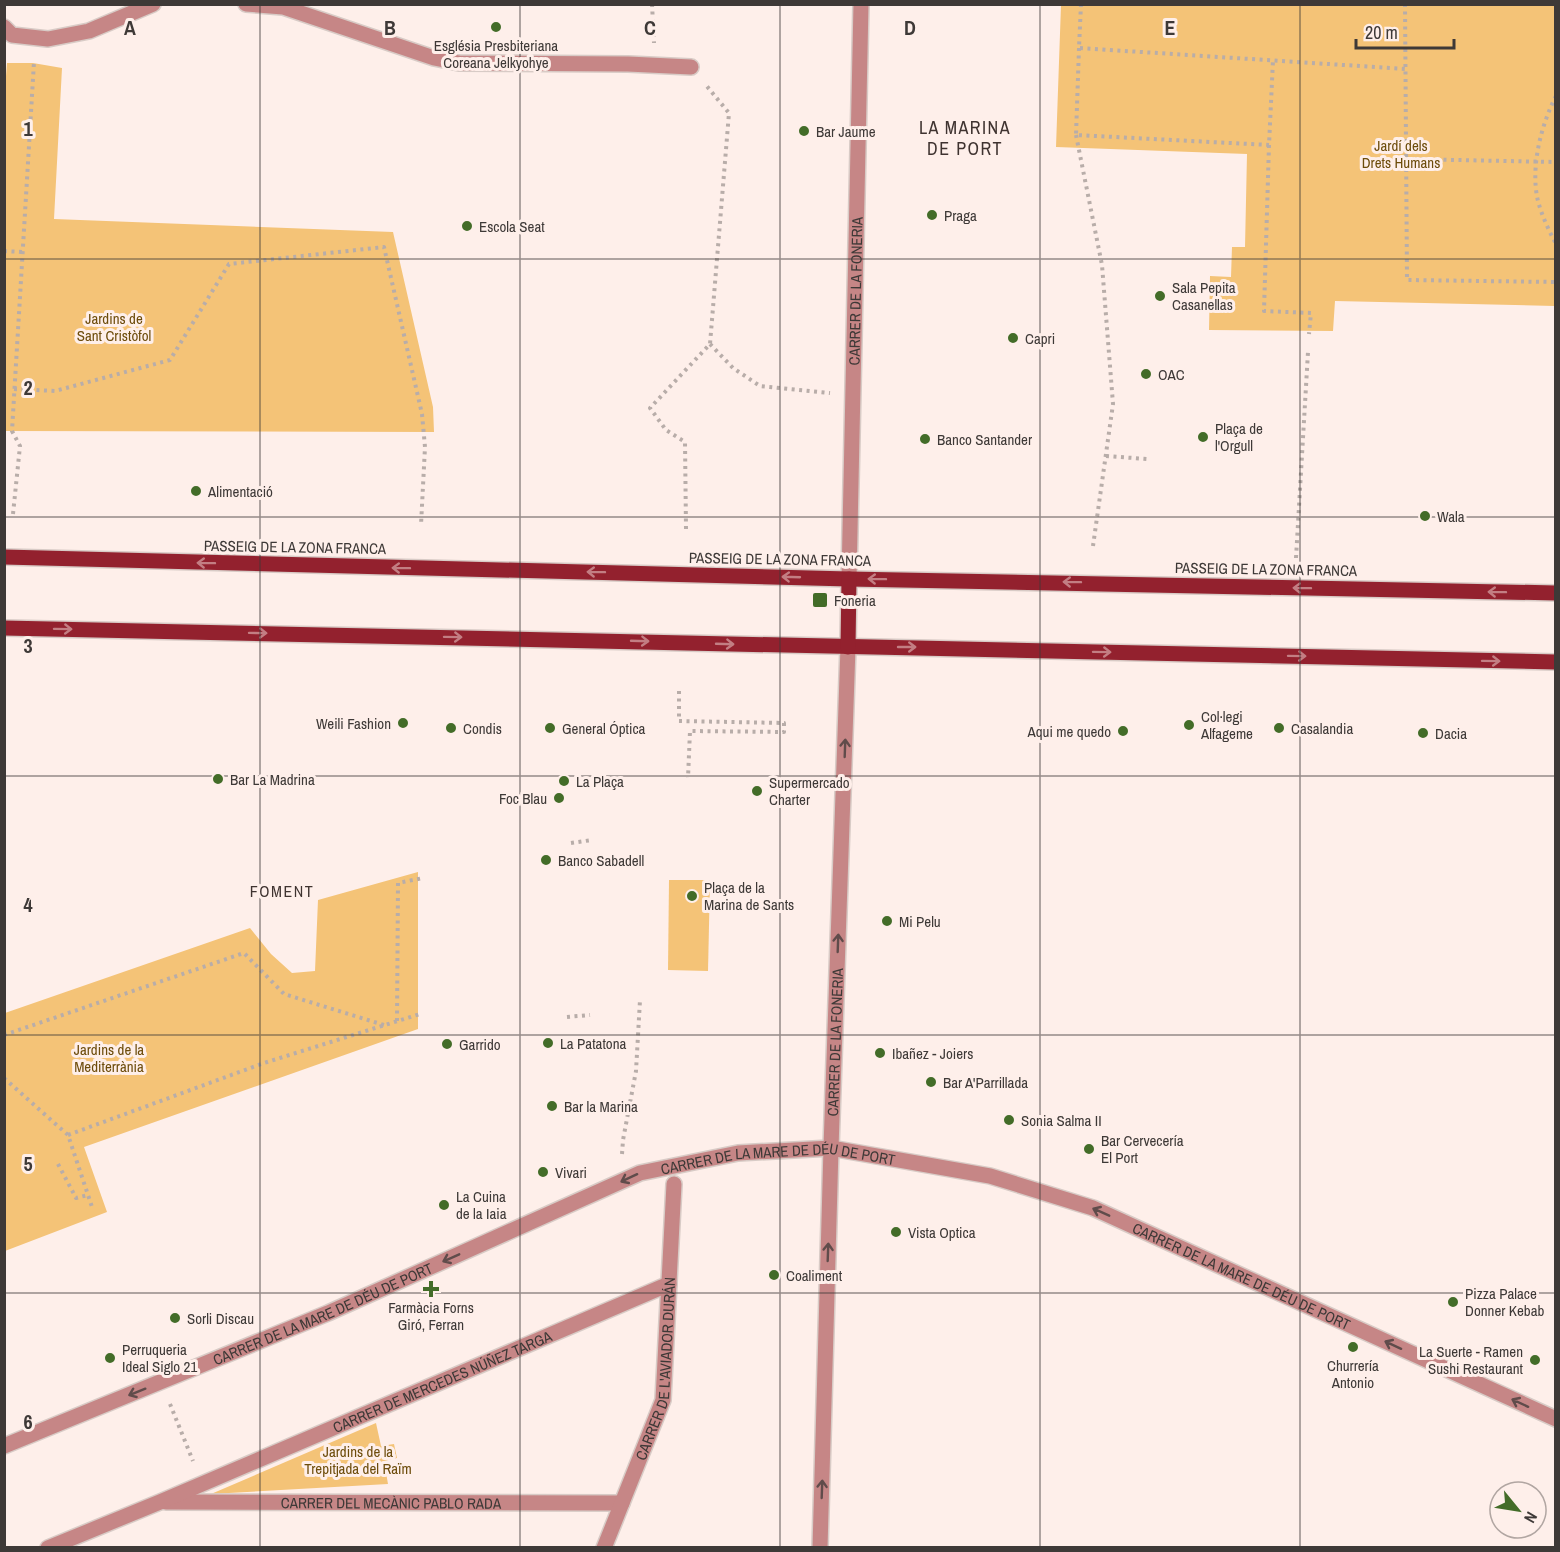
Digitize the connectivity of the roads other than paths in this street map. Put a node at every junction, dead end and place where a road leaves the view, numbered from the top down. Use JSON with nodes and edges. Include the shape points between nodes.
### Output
{"nodes":[{"id":1,"x":153,"y":4,"type":"edge"},
{"id":2,"x":246,"y":4,"type":"edge"},
{"id":3,"x":861,"y":4,"type":"edge"},
{"id":4,"x":4,"y":27,"type":"edge"},
{"id":5,"x":692,"y":67,"type":"road end"},
{"id":6,"x":4,"y":557,"type":"edge"},
{"id":7,"x":849,"y":579,"type":"junction"},
{"id":8,"x":1556,"y":593,"type":"edge"},
{"id":9,"x":4,"y":628,"type":"edge"},
{"id":10,"x":848,"y":647,"type":"junction"},
{"id":11,"x":1556,"y":662,"type":"edge"},
{"id":12,"x":831,"y":1148,"type":"junction"},
{"id":13,"x":674,"y":1184,"type":"dead end"},
{"id":14,"x":669,"y":1284,"type":"junction"},
{"id":15,"x":1556,"y":1419,"type":"edge"},
{"id":16,"x":4,"y":1446,"type":"edge"},
{"id":17,"x":159,"y":1502,"type":"junction"},
{"id":18,"x":622,"y":1503,"type":"junction"},
{"id":19,"x":48,"y":1548,"type":"edge"},
{"id":20,"x":604,"y":1548,"type":"edge"},
{"id":21,"x":820,"y":1548,"type":"edge"}],
"edges":[{"from":1,"to":4,"type":"street","via":[[88,31],[48,39],[12,35]]},
{"from":2,"to":5,"type":"street","via":[[283,7],[459,63]]},
{"from":3,"to":7,"type":"street","name":"CARRER DE LA FONERIA"},
{"from":7,"to":6,"type":"main road","name":"PASSEIG DE LA ZONA FRANCA","one_way":true},
{"from":8,"to":7,"type":"main road","name":"PASSEIG DE LA ZONA FRANCA","one_way":true},
{"from":7,"to":10,"type":"main road"},
{"from":9,"to":10,"type":"main road","one_way":true},
{"from":10,"to":11,"type":"main road","one_way":true},
{"from":12,"to":10,"type":"street","name":"CARRER DE LA FONERIA","one_way":true},
{"from":15,"to":12,"type":"street","name":"CARRER DE LA MARE DE DÉU DE PORT","one_way":true,"via":[[1092,1208],[990,1176]]},
{"from":12,"to":16,"type":"street","name":"CARRER DE LA MARE DE DÉU DE PORT","one_way":true,"via":[[738,1153],[640,1173],[327,1313]]},
{"from":21,"to":12,"type":"street","name":"CARRER DE LA FONERIA","one_way":true},
{"from":13,"to":14,"type":"street","name":"CARRER DE L'AVIADOR DURÁN"},
{"from":14,"to":17,"type":"street","name":"CARRER DE MERCEDES NÚÑEZ TARGA"},
{"from":14,"to":18,"type":"street","name":"CARRER DE L'AVIADOR DURÁN","via":[[663,1400]]},
{"from":17,"to":18,"type":"street","name":"CARRER DEL MECÀNIC PABLO RADA"},
{"from":17,"to":19,"type":"street","name":"CARRER DE MERCEDES NÚÑEZ TARGA"},
{"from":18,"to":20,"type":"street","name":"CARRER DE L'AVIADOR DURÁN"}]}
